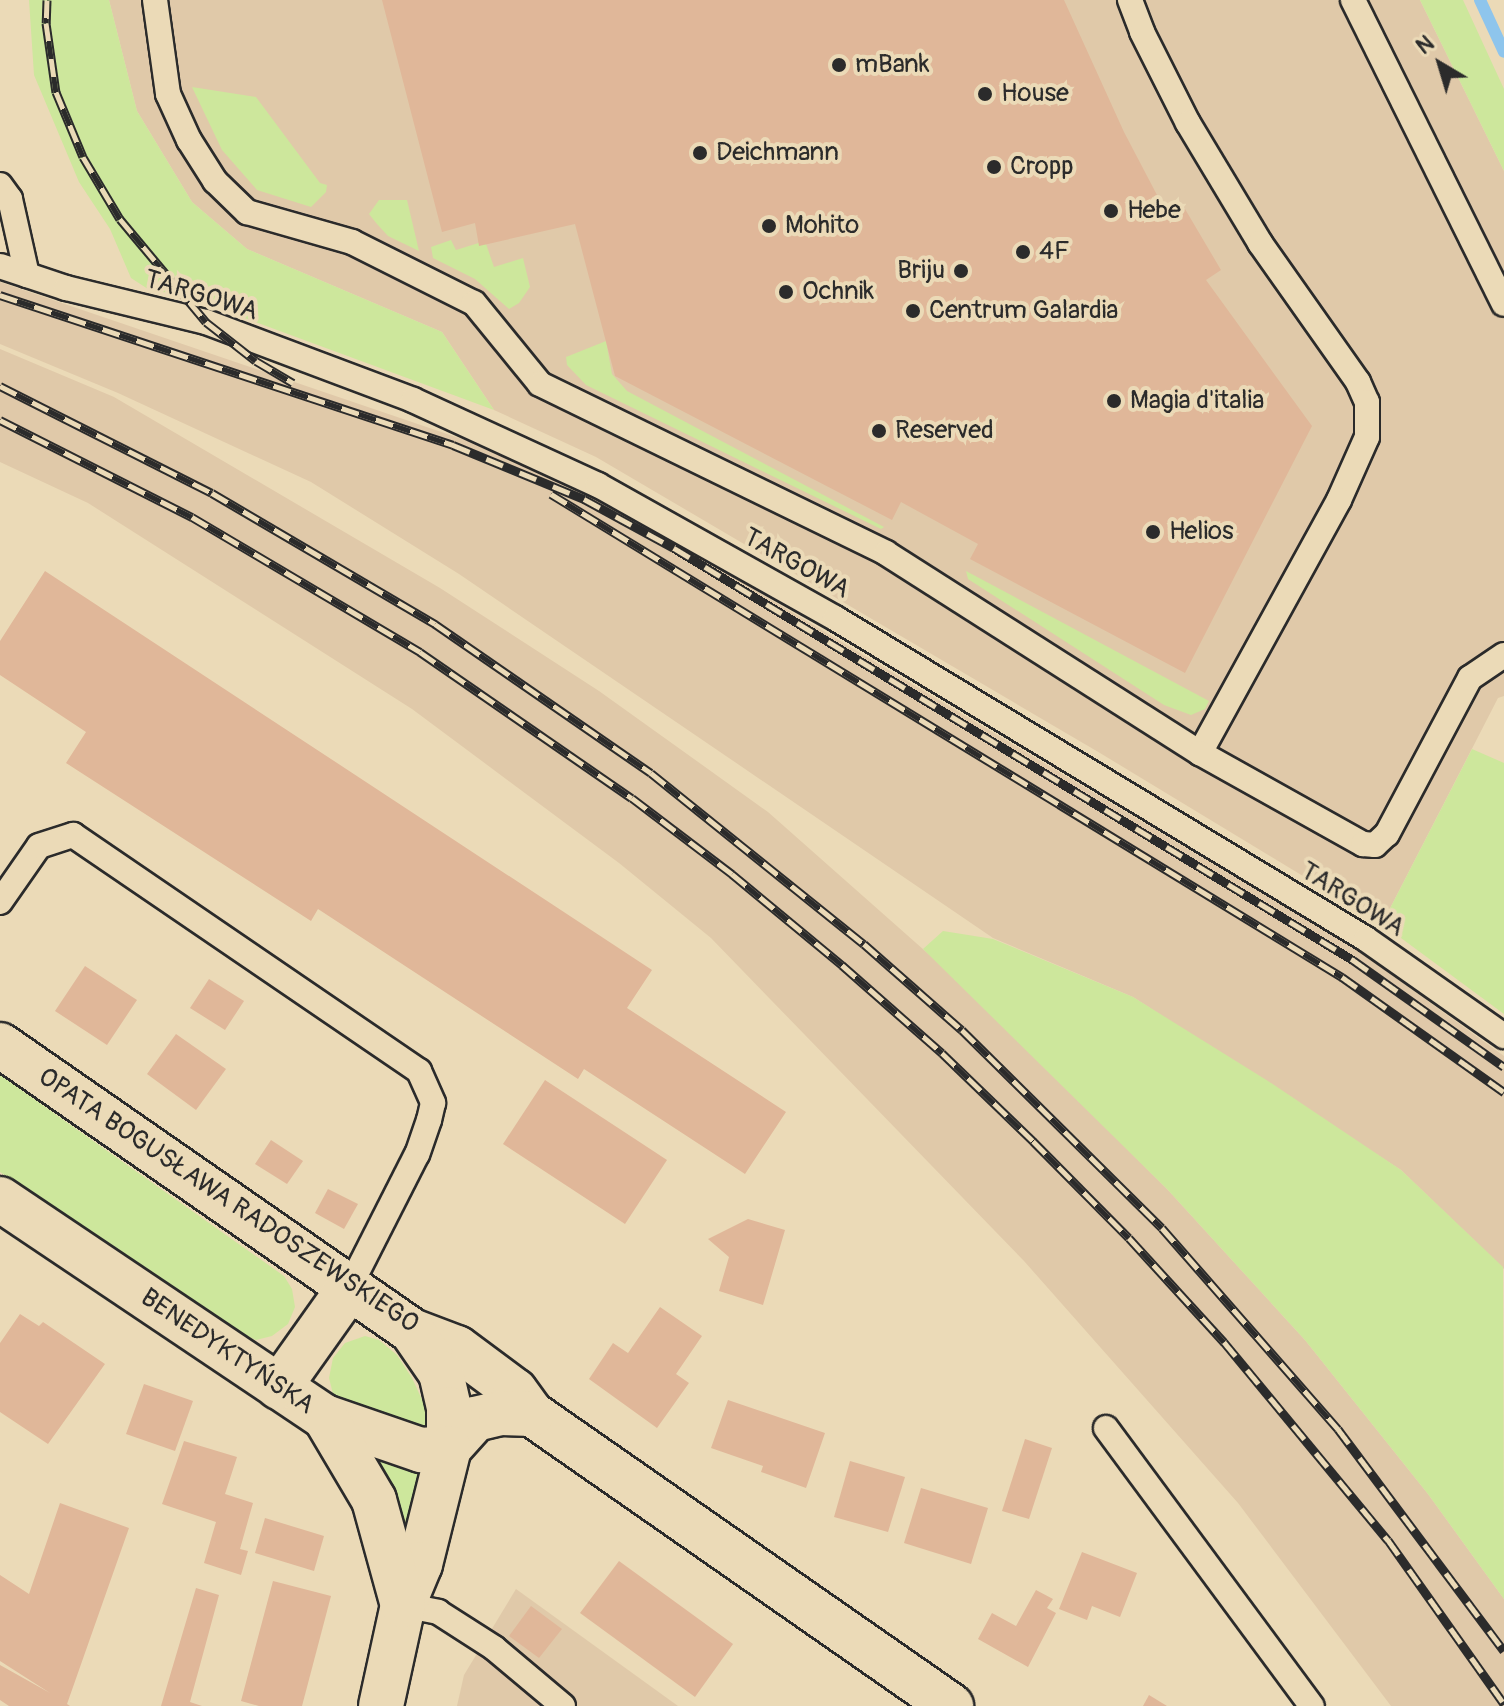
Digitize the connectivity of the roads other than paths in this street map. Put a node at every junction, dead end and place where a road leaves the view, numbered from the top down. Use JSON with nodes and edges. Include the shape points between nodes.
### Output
{"nodes":[{"id":1,"x":155,"y":0,"type":"edge"},
{"id":2,"x":1130,"y":0,"type":"edge"},
{"id":3,"x":1353,"y":0,"type":"edge"},
{"id":4,"x":0,"y":185,"type":"edge"},
{"id":5,"x":0,"y":266,"type":"edge"},
{"id":6,"x":27,"y":275,"type":"junction"},
{"id":7,"x":1504,"y":304,"type":"edge"},
{"id":8,"x":1504,"y":655,"type":"edge"},
{"id":9,"x":1200,"y":753,"type":"junction"},
{"id":10,"x":0,"y":902,"type":"edge"},
{"id":11,"x":1504,"y":1036,"type":"edge"},
{"id":12,"x":0,"y":1045,"type":"edge"},
{"id":13,"x":0,"y":1199,"type":"edge"},
{"id":14,"x":348,"y":1290,"type":"junction"},
{"id":15,"x":412,"y":1331,"type":"junction"},
{"id":16,"x":279,"y":1387,"type":"junction"},
{"id":17,"x":532,"y":1414,"type":"junction"},
{"id":18,"x":325,"y":1417,"type":"junction"},
{"id":19,"x":1106,"y":1428,"type":"dead end"},
{"id":20,"x":449,"y":1448,"type":"junction"},
{"id":21,"x":403,"y":1605,"type":"junction"},
{"id":22,"x":381,"y":1706,"type":"edge"},
{"id":23,"x":563,"y":1706,"type":"edge"},
{"id":24,"x":951,"y":1706,"type":"edge"},
{"id":25,"x":1312,"y":1706,"type":"edge"}],
"edges":[{"from":1,"to":9,"type":"lane","via":[[168,94],[215,181],[247,212],[352,242],[474,303],[540,384],[886,553]]},
{"from":2,"to":9,"type":"lane","via":[[1188,123],[1260,243],[1367,402],[1367,437],[1339,500]]},
{"from":3,"to":7,"type":"lane"},
{"from":4,"to":6,"type":"lane","via":[[10,199]]},
{"from":5,"to":6,"type":"lane","name":"TARGOWA"},
{"from":6,"to":11,"type":"lane","name":"TARGOWA","via":[[206,322],[413,400],[598,485],[835,618],[1325,915]]},
{"from":8,"to":9,"type":"lane","via":[[1470,678],[1387,834],[1375,845],[1363,844]]},
{"from":10,"to":14,"type":"lane","via":[[39,846],[73,835],[419,1071],[433,1103],[429,1120]]},
{"from":12,"to":14,"type":"street","name":"OPATA BOGUSŁAWA RADOSZEWSKIEGO"},
{"from":13,"to":16,"type":"street","name":"BENEDYKTYŃSKA"},
{"from":14,"to":15,"type":"street","name":"OPATA BOGUSŁAWA RADOSZEWSKIEGO"},
{"from":14,"to":16,"type":"street"},
{"from":15,"to":17,"type":"street","name":"OPATA BOGUSŁAWA RADOSZEWSKIEGO","via":[[457,1348],[515,1391]]},
{"from":15,"to":20,"type":"street","name":"BENEDYKTYŃSKA","via":[[441,1373],[449,1409]]},
{"from":16,"to":18,"type":"street","name":"BENEDYKTYŃSKA"},
{"from":17,"to":20,"type":"street","via":[[475,1419]]},
{"from":17,"to":24,"type":"street","name":"OPATA BOGUSŁAWA RADOSZEWSKIEGO"},
{"from":18,"to":20,"type":"street","via":[[421,1450]]},
{"from":18,"to":21,"type":"street","name":"BENEDYKTYŃSKA","via":[[374,1500]]},
{"from":19,"to":25,"type":"lane"},
{"from":20,"to":21,"type":"street","name":"BENEDYKTYŃSKA","via":[[420,1564]]},
{"from":21,"to":22,"type":"street","name":"BENEDYKTYŃSKA"},
{"from":21,"to":23,"type":"lane","via":[[438,1612],[494,1648]]}]}
